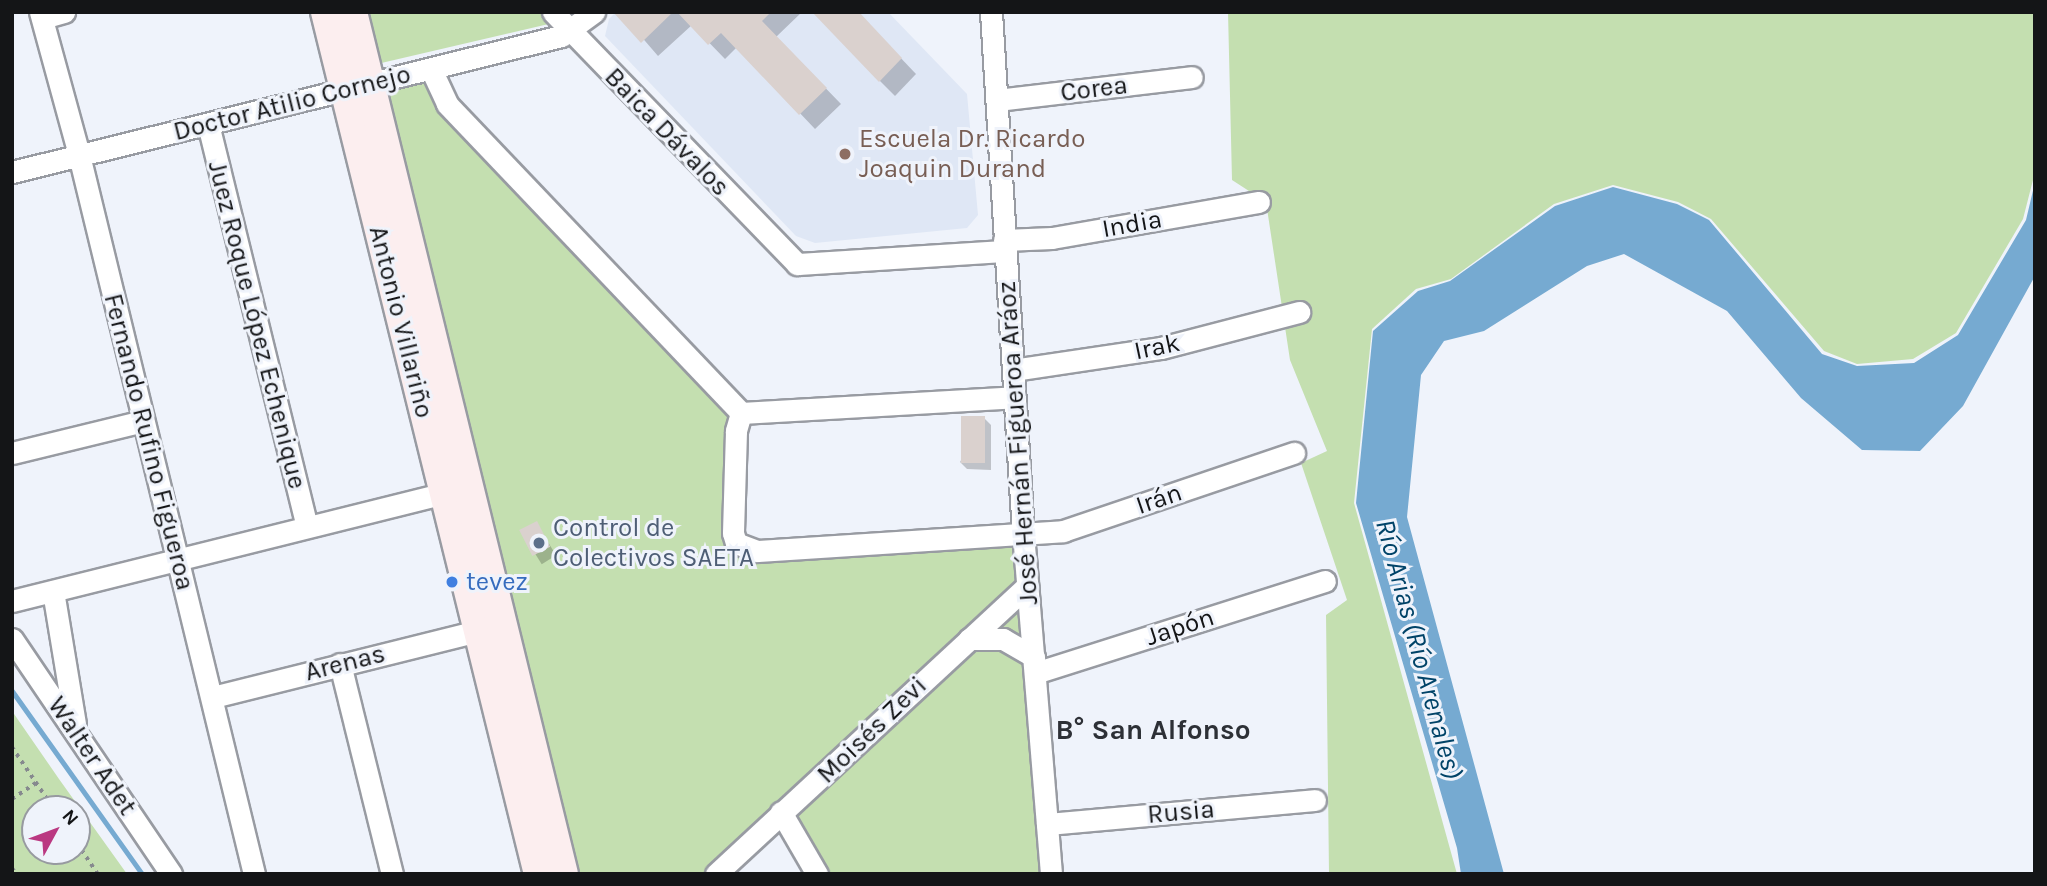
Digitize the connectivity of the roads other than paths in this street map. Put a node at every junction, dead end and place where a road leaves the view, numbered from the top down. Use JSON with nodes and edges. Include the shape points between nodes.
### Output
{"nodes":[{"id":1,"x":64,"y":12,"type":"edge"},
{"id":2,"x":326,"y":12,"type":"edge"},
{"id":3,"x":352,"y":12,"type":"edge"},
{"id":4,"x":553,"y":12,"type":"edge"},
{"id":5,"x":594,"y":12,"type":"edge"},
{"id":6,"x":992,"y":12,"type":"edge"},
{"id":7,"x":41,"y":15,"type":"edge"},
{"id":8,"x":571,"y":32,"type":"junction"},
{"id":9,"x":431,"y":69,"type":"junction"},
{"id":10,"x":1192,"y":77,"type":"dead end"},
{"id":11,"x":357,"y":87,"type":"junction"},
{"id":12,"x":997,"y":100,"type":"junction"},
{"id":13,"x":208,"y":124,"type":"junction"},
{"id":14,"x":79,"y":155,"type":"junction"},
{"id":15,"x":12,"y":172,"type":"edge"},
{"id":16,"x":1259,"y":202,"type":"dead end"},
{"id":17,"x":1004,"y":246,"type":"junction"},
{"id":18,"x":781,"y":251,"type":"joint"},
{"id":19,"x":1298,"y":312,"type":"dead end"},
{"id":20,"x":1013,"y":370,"type":"junction"},
{"id":21,"x":1015,"y":397,"type":"junction"},
{"id":22,"x":741,"y":413,"type":"junction"},
{"id":23,"x":143,"y":421,"type":"junction"},
{"id":24,"x":13,"y":451,"type":"edge"},
{"id":25,"x":1294,"y":453,"type":"dead end"},
{"id":26,"x":456,"y":491,"type":"junction"},
{"id":27,"x":307,"y":526,"type":"junction"},
{"id":28,"x":1023,"y":533,"type":"junction"},
{"id":29,"x":178,"y":558,"type":"junction"},
{"id":30,"x":1325,"y":581,"type":"dead end"},
{"id":31,"x":1027,"y":586,"type":"junction"},
{"id":32,"x":53,"y":591,"type":"junction"},
{"id":33,"x":12,"y":601,"type":"edge"},
{"id":34,"x":490,"y":628,"type":"junction"},
{"id":35,"x":12,"y":639,"type":"edge"},
{"id":36,"x":969,"y":639,"type":"junction"},
{"id":37,"x":340,"y":664,"type":"junction"},
{"id":38,"x":1034,"y":665,"type":"junction"},
{"id":39,"x":213,"y":697,"type":"junction"},
{"id":40,"x":77,"y":733,"type":"junction"},
{"id":41,"x":1315,"y":800,"type":"dead end"},
{"id":42,"x":781,"y":812,"type":"junction"},
{"id":43,"x":1047,"y":824,"type":"junction"},
{"id":44,"x":172,"y":874,"type":"edge"},
{"id":45,"x":254,"y":874,"type":"edge"},
{"id":46,"x":392,"y":874,"type":"edge"},
{"id":47,"x":539,"y":874,"type":"edge"},
{"id":48,"x":563,"y":874,"type":"edge"},
{"id":49,"x":716,"y":874,"type":"edge"},
{"id":50,"x":817,"y":874,"type":"edge"},
{"id":51,"x":1051,"y":874,"type":"edge"}],
"edges":[{"from":1,"to":7,"type":"street"},
{"from":2,"to":11,"type":"street","name":"Antonio Villariño"},
{"from":3,"to":11,"type":"street","name":"Antonio Villariño"},
{"from":4,"to":8,"type":"street","name":"Baica Dávalos"},
{"from":5,"to":8,"type":"street"},
{"from":6,"to":12,"type":"street","name":"José Hernán Figueroa Aráoz"},
{"from":7,"to":14,"type":"street","name":"Fernando Rufino Figueroa"},
{"from":8,"to":9,"type":"street","name":"Doctor Atilio Cornejo"},
{"from":8,"to":18,"type":"street","name":"Baica Dávalos"},
{"from":9,"to":11,"type":"street","name":"Doctor Atilio Cornejo"},
{"from":9,"to":22,"type":"street","via":[[447,104]]},
{"from":10,"to":12,"type":"street","name":"Corea"},
{"from":11,"to":13,"type":"street","name":"Doctor Atilio Cornejo"},
{"from":11,"to":26,"type":"street","name":"Antonio Villariño"},
{"from":12,"to":17,"type":"street","name":"José Hernán Figueroa Aráoz"},
{"from":13,"to":14,"type":"street","name":"Doctor Atilio Cornejo"},
{"from":13,"to":27,"type":"street","name":"Juez Roque López Echenique"},
{"from":14,"to":15,"type":"street","name":"Doctor Atilio Cornejo"},
{"from":14,"to":23,"type":"street","name":"Fernando Rufino Figueroa"},
{"from":16,"to":17,"type":"street","name":"India"},
{"from":17,"to":18,"type":"street","name":"India","via":[[808,266]]},
{"from":17,"to":20,"type":"street","name":"José Hernán Figueroa Aráoz"},
{"from":19,"to":20,"type":"street","name":"Irak","via":[[1161,348]]},
{"from":20,"to":21,"type":"street","name":"José Hernán Figueroa Aráoz"},
{"from":21,"to":22,"type":"street"},
{"from":21,"to":28,"type":"street","name":"José Hernán Figueroa Aráoz"},
{"from":22,"to":28,"type":"street","name":"Irán","via":[[736,431],[733,533],[736,543],[746,549]]},
{"from":23,"to":24,"type":"street"},
{"from":23,"to":29,"type":"street","name":"Fernando Rufino Figueroa"},
{"from":25,"to":28,"type":"street","name":"Irán","via":[[1063,531]]},
{"from":26,"to":27,"type":"street"},
{"from":26,"to":34,"type":"street","name":"Antonio Villariño"},
{"from":27,"to":29,"type":"street"},
{"from":28,"to":31,"type":"street","name":"José Hernán Figueroa Aráoz"},
{"from":29,"to":32,"type":"street"},
{"from":29,"to":39,"type":"street","name":"Fernando Rufino Figueroa"},
{"from":30,"to":38,"type":"street","name":"Japón"},
{"from":31,"to":36,"type":"street","name":"Moisés Zevi"},
{"from":31,"to":38,"type":"street","name":"José Hernán Figueroa Aráoz"},
{"from":32,"to":33,"type":"street"},
{"from":32,"to":40,"type":"street"},
{"from":34,"to":37,"type":"street","name":"Arenas"},
{"from":34,"to":47,"type":"street"},
{"from":34,"to":48,"type":"street"},
{"from":35,"to":40,"type":"street","name":"Walter Adet"},
{"from":36,"to":38,"type":"street","via":[[1003,639]]},
{"from":36,"to":42,"type":"street","name":"Moisés Zevi"},
{"from":37,"to":39,"type":"street","name":"Arenas"},
{"from":37,"to":46,"type":"street"},
{"from":38,"to":43,"type":"street","name":"José Hernán Figueroa Aráoz"},
{"from":39,"to":45,"type":"street","name":"Fernando Rufino Figueroa"},
{"from":40,"to":44,"type":"street","name":"Walter Adet"},
{"from":41,"to":43,"type":"street","name":"Rusia"},
{"from":42,"to":49,"type":"street","name":"Moisés Zevi"},
{"from":42,"to":50,"type":"street"},
{"from":43,"to":51,"type":"street","name":"José Hernán Figueroa Aráoz"}]}
